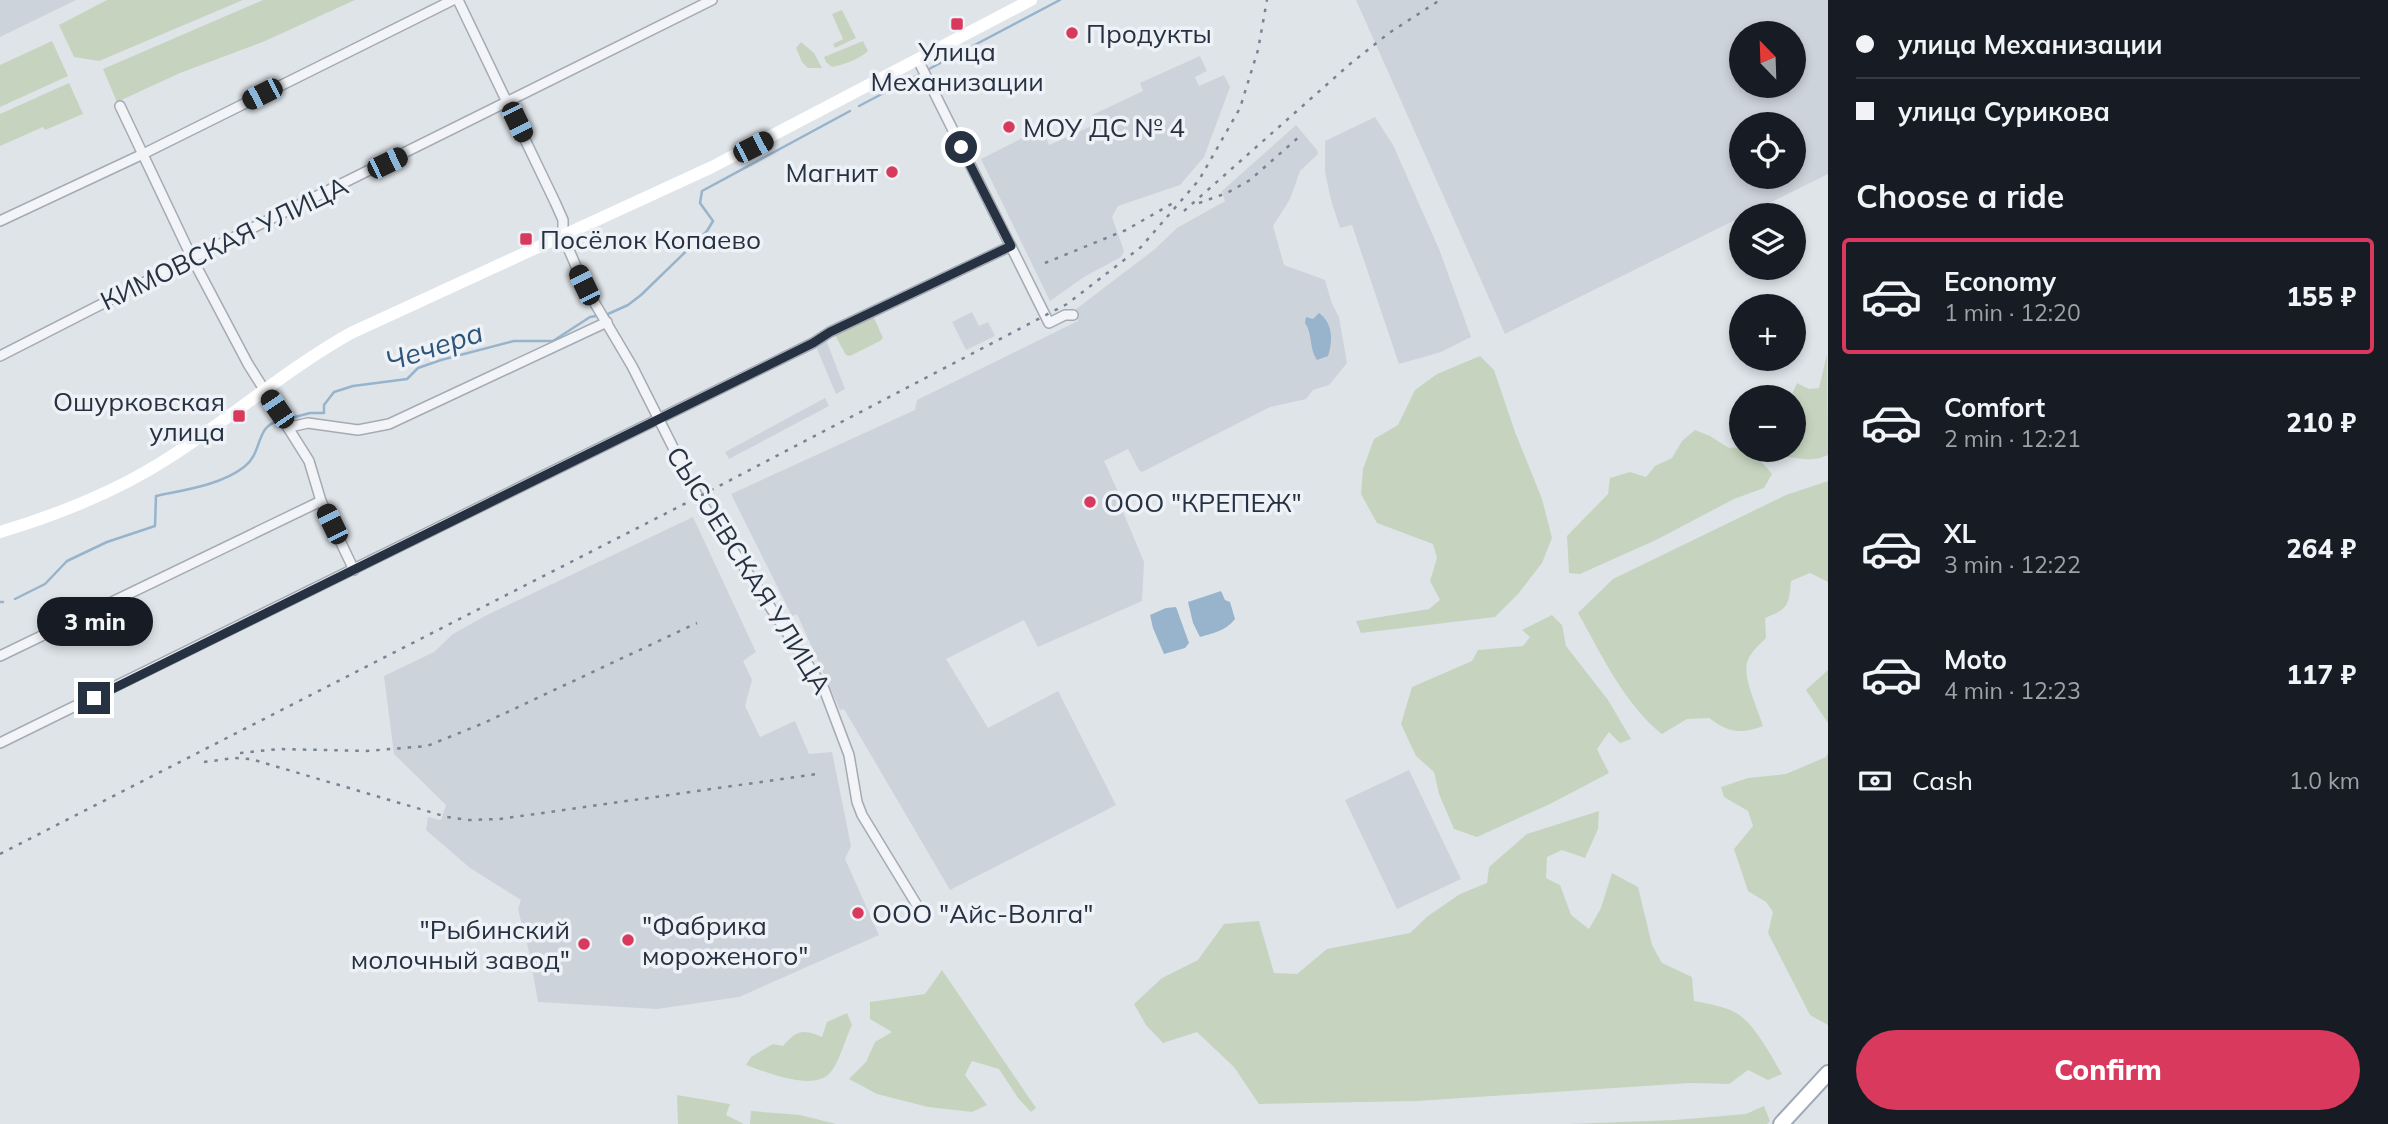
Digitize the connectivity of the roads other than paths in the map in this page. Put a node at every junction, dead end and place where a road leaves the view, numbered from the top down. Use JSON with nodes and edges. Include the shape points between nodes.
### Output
{"nodes":[{"id":1,"x":455,"y":0,"type":"edge"},
{"id":2,"x":712,"y":0,"type":"edge"},
{"id":3,"x":1031,"y":0,"type":"edge"},
{"id":4,"x":918,"y":60,"type":"junction"},
{"id":5,"x":508,"y":103,"type":"junction"},
{"id":6,"x":121,"y":106,"type":"dead end"},
{"id":7,"x":143,"y":154,"type":"junction"},
{"id":8,"x":0,"y":221,"type":"edge"},
{"id":9,"x":564,"y":236,"type":"junction"},
{"id":10,"x":1011,"y":246,"type":"junction"},
{"id":11,"x":192,"y":258,"type":"junction"},
{"id":12,"x":1073,"y":315,"type":"dead end"},
{"id":13,"x":607,"y":321,"type":"junction"},
{"id":14,"x":0,"y":356,"type":"edge"},
{"id":15,"x":265,"y":390,"type":"junction"},
{"id":16,"x":658,"y":419,"type":"junction"},
{"id":17,"x":290,"y":427,"type":"junction"},
{"id":18,"x":321,"y":501,"type":"junction"},
{"id":19,"x":0,"y":532,"type":"edge"},
{"id":20,"x":354,"y":570,"type":"junction"},
{"id":21,"x":0,"y":656,"type":"edge"},
{"id":22,"x":0,"y":743,"type":"edge"},
{"id":23,"x":923,"y":915,"type":"dead end"},
{"id":24,"x":1828,"y":1073,"type":"edge"},
{"id":25,"x":1828,"y":1086,"type":"edge"},
{"id":26,"x":1781,"y":1124,"type":"edge"},
{"id":27,"x":1793,"y":1124,"type":"edge"}],
"edges":[{"from":1,"to":5,"type":"street","name":"СЫСОЕВСКАЯ УЛИЦА"},
{"from":1,"to":7,"type":"street"},
{"from":2,"to":5,"type":"street","name":"КИМОВСКАЯ УЛИЦА"},
{"from":3,"to":4,"type":"street"},
{"from":4,"to":9,"type":"street","via":[[712,167]]},
{"from":4,"to":10,"type":"street"},
{"from":5,"to":9,"type":"street","name":"СЫСОЕВСКАЯ УЛИЦА","via":[[563,220]]},
{"from":5,"to":11,"type":"street","name":"КИМОВСКАЯ УЛИЦА"},
{"from":6,"to":7,"type":"street"},
{"from":7,"to":8,"type":"street"},
{"from":7,"to":11,"type":"street"},
{"from":9,"to":13,"type":"street","name":"СЫСОЕВСКАЯ УЛИЦА","via":[[584,285]]},
{"from":9,"to":15,"type":"street","via":[[351,333]]},
{"from":10,"to":12,"type":"street","via":[[1049,323]]},
{"from":10,"to":16,"type":"street"},
{"from":11,"to":14,"type":"street","name":"КИМОВСКАЯ УЛИЦА"},
{"from":11,"to":15,"type":"street"},
{"from":13,"to":16,"type":"street","name":"СЫСОЕВСКАЯ УЛИЦА"},
{"from":13,"to":17,"type":"street","via":[[389,424],[358,430],[308,423]]},
{"from":15,"to":17,"type":"street"},
{"from":15,"to":19,"type":"street","via":[[167,459],[103,495]]},
{"from":16,"to":20,"type":"street"},
{"from":16,"to":23,"type":"street","name":"СЫСОЕВСКАЯ УЛИЦА","via":[[708,514],[824,688],[849,755],[862,815]]},
{"from":17,"to":18,"type":"street","via":[[309,461]]},
{"from":18,"to":20,"type":"street"},
{"from":18,"to":21,"type":"street"},
{"from":20,"to":22,"type":"street"},
{"from":24,"to":26,"type":"main road"},
{"from":25,"to":27,"type":"main road"}]}
